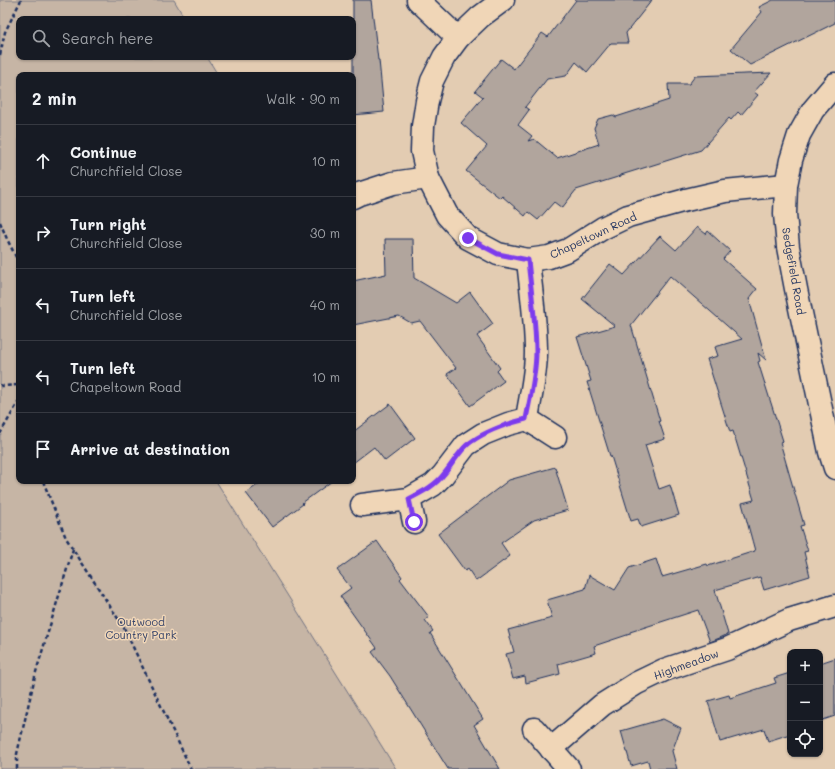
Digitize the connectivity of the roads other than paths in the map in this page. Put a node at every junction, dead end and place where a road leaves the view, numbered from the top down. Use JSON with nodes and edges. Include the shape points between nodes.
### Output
{"nodes":[{"id":1,"x":418,"y":0,"type":"edge"},
{"id":2,"x":503,"y":0,"type":"edge"},
{"id":3,"x":458,"y":38,"type":"junction"},
{"id":4,"x":835,"y":84,"type":"edge"},
{"id":5,"x":428,"y":178,"type":"junction"},
{"id":6,"x":786,"y":185,"type":"junction"},
{"id":7,"x":356,"y":196,"type":"edge"},
{"id":8,"x":528,"y":260,"type":"junction"},
{"id":9,"x":526,"y":419,"type":"junction"},
{"id":10,"x":555,"y":437,"type":"dead end"},
{"id":11,"x":835,"y":468,"type":"edge"},
{"id":12,"x":409,"y":499,"type":"junction"},
{"id":13,"x":362,"y":504,"type":"dead end"},
{"id":14,"x":414,"y":522,"type":"dead end"},
{"id":15,"x":835,"y":606,"type":"edge"},
{"id":16,"x":534,"y":729,"type":"dead end"},
{"id":17,"x":551,"y":749,"type":"junction"},
{"id":18,"x":569,"y":769,"type":"edge"}],
"edges":[{"from":1,"to":3,"type":"street"},
{"from":2,"to":3,"type":"street","name":"Chapeltown Road"},
{"from":3,"to":5,"type":"street","name":"Chapeltown Road","via":[[444,57],[432,81],[427,101],[422,151]]},
{"from":4,"to":6,"type":"street","name":"Sedgefield Road","via":[[813,110],[799,136]]},
{"from":5,"to":7,"type":"street","via":[[393,184]]},
{"from":5,"to":8,"type":"street","name":"Chapeltown Road","via":[[447,215],[468,238],[498,254]]},
{"from":6,"to":8,"type":"street","name":"Chapeltown Road","via":[[725,191],[628,216],[568,250],[549,257]]},
{"from":6,"to":11,"type":"street","name":"Sedgefield Road","via":[[788,247]]},
{"from":8,"to":9,"type":"street","via":[[536,354]]},
{"from":9,"to":10,"type":"street"},
{"from":9,"to":12,"type":"street","via":[[483,434],[466,445],[444,475],[433,485]]},
{"from":12,"to":13,"type":"street"},
{"from":12,"to":14,"type":"street"},
{"from":15,"to":17,"type":"street","name":"Highmeadow","via":[[790,620],[728,650],[664,670],[637,683],[602,705]]},
{"from":16,"to":17,"type":"street"},
{"from":17,"to":18,"type":"street"}]}
